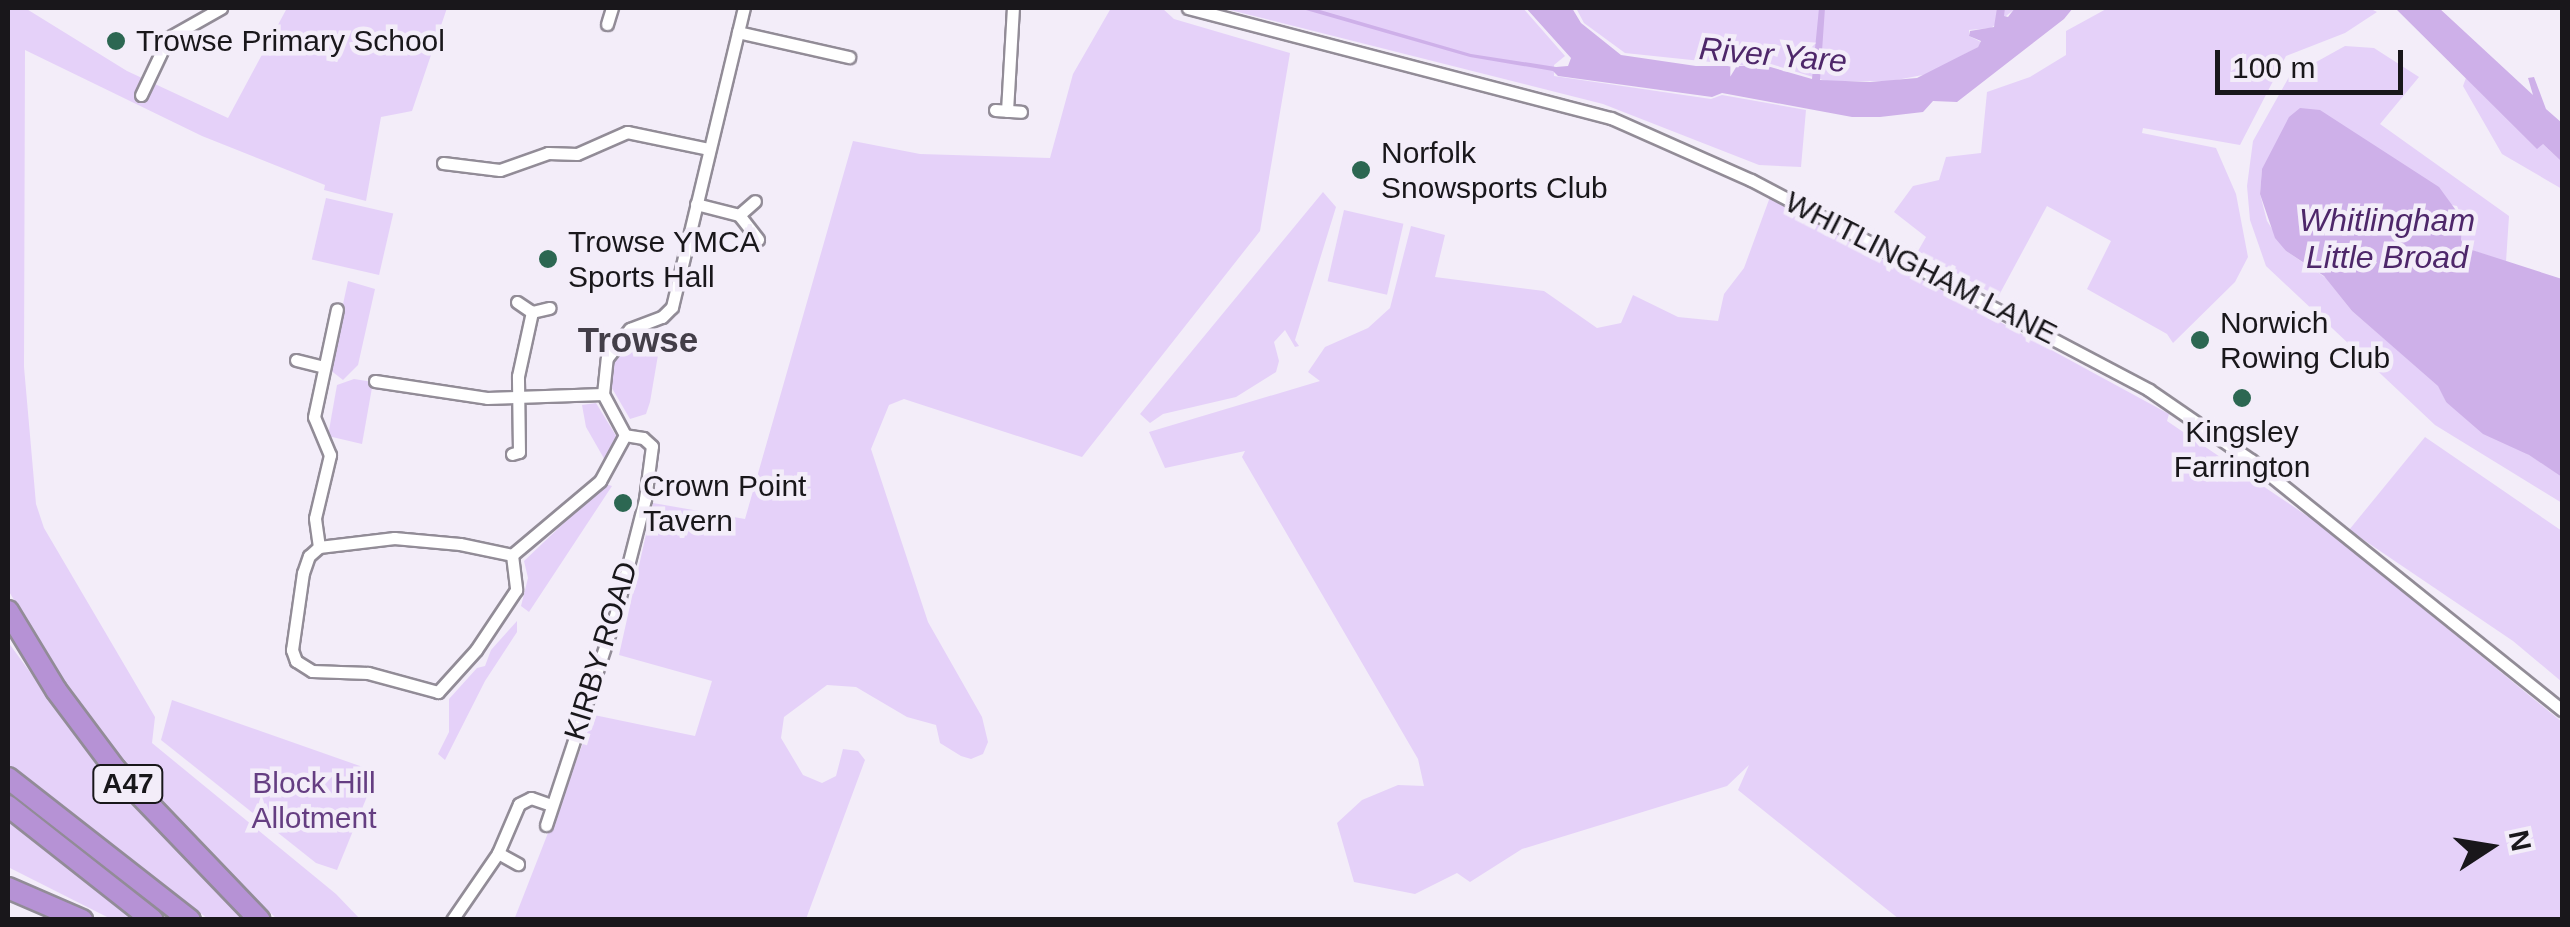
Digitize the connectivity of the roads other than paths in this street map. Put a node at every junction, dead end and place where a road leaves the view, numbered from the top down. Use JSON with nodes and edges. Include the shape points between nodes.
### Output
{"nodes":[{"id":1,"x":222,"y":8,"type":"edge"},
{"id":2,"x":612,"y":8,"type":"edge"},
{"id":3,"x":744,"y":8,"type":"edge"},
{"id":4,"x":1013,"y":8,"type":"edge"},
{"id":5,"x":1188,"y":8,"type":"edge"},
{"id":6,"x":607,"y":24,"type":"dead end"},
{"id":7,"x":738,"y":32,"type":"junction"},
{"id":8,"x":849,"y":58,"type":"dead end"},
{"id":9,"x":141,"y":95,"type":"dead end"},
{"id":10,"x":1008,"y":111,"type":"dead end"},
{"id":11,"x":709,"y":149,"type":"junction"},
{"id":12,"x":443,"y":163,"type":"dead end"},
{"id":13,"x":755,"y":201,"type":"dead end"},
{"id":14,"x":696,"y":204,"type":"junction"},
{"id":15,"x":740,"y":215,"type":"junction"},
{"id":16,"x":758,"y":239,"type":"dead end"},
{"id":17,"x":517,"y":302,"type":"dead end"},
{"id":18,"x":337,"y":308,"type":"dead end"},
{"id":19,"x":550,"y":308,"type":"dead end"},
{"id":20,"x":532,"y":312,"type":"junction"},
{"id":21,"x":296,"y":360,"type":"dead end"},
{"id":22,"x":324,"y":367,"type":"junction"},
{"id":23,"x":375,"y":381,"type":"dead end"},
{"id":24,"x":603,"y":394,"type":"junction"},
{"id":25,"x":517,"y":399,"type":"junction"},
{"id":26,"x":625,"y":435,"type":"junction"},
{"id":27,"x":512,"y":454,"type":"dead end"},
{"id":28,"x":320,"y":547,"type":"junction"},
{"id":29,"x":512,"y":555,"type":"junction"},
{"id":30,"x":8,"y":610,"type":"edge"},
{"id":31,"x":2562,"y":710,"type":"edge"},
{"id":32,"x":8,"y":778,"type":"edge"},
{"id":33,"x":8,"y":806,"type":"edge"},
{"id":34,"x":551,"y":806,"type":"junction"},
{"id":35,"x":546,"y":824,"type":"dead end"},
{"id":36,"x":498,"y":853,"type":"junction"},
{"id":37,"x":518,"y":864,"type":"dead end"},
{"id":38,"x":8,"y":888,"type":"edge"},
{"id":39,"x":82,"y":920,"type":"edge"},
{"id":40,"x":153,"y":920,"type":"edge"},
{"id":41,"x":190,"y":920,"type":"edge"},
{"id":42,"x":260,"y":920,"type":"edge"},
{"id":43,"x":452,"y":920,"type":"edge"}],
"edges":[{"from":1,"to":9,"type":"street","via":[[168,38]]},
{"from":2,"to":6,"type":"street"},
{"from":3,"to":7,"type":"street"},
{"from":4,"to":10,"type":"street"},
{"from":5,"to":31,"type":"street","name":"WHITLINGHAM LANE","via":[[1611,118],[1751,180],[2149,390],[2251,460]]},
{"from":7,"to":8,"type":"street"},
{"from":7,"to":11,"type":"street"},
{"from":11,"to":12,"type":"street","via":[[627,132],[578,154],[548,153],[500,170]]},
{"from":11,"to":14,"type":"street"},
{"from":13,"to":15,"type":"street"},
{"from":14,"to":15,"type":"street"},
{"from":14,"to":24,"type":"street","via":[[672,306],[612,347]]},
{"from":15,"to":16,"type":"street"},
{"from":17,"to":20,"type":"street"},
{"from":18,"to":22,"type":"street"},
{"from":19,"to":20,"type":"street"},
{"from":20,"to":25,"type":"street"},
{"from":21,"to":22,"type":"street"},
{"from":22,"to":28,"type":"street","via":[[314,417],[330,455],[315,518]]},
{"from":23,"to":25,"type":"street"},
{"from":24,"to":25,"type":"street"},
{"from":24,"to":26,"type":"street"},
{"from":25,"to":27,"type":"street","via":[[519,452]]},
{"from":26,"to":29,"type":"street","via":[[600,481]]},
{"from":26,"to":34,"type":"street","name":"KIRBY ROAD","via":[[652,446],[644,499],[594,686]]},
{"from":28,"to":29,"type":"street","via":[[394,538]]},
{"from":28,"to":29,"type":"street","via":[[303,572],[296,661],[312,671],[368,672],[438,692],[516,590]]},
{"from":30,"to":42,"type":"highway","number":"A47","via":[[115,769]]},
{"from":32,"to":41,"type":"highway","number":"A47"},
{"from":33,"to":40,"type":"highway"},
{"from":34,"to":35,"type":"street","name":"KIRBY ROAD"},
{"from":34,"to":36,"type":"street","via":[[531,798],[522,802]]},
{"from":36,"to":37,"type":"street"},
{"from":36,"to":43,"type":"street"},
{"from":38,"to":39,"type":"highway"}]}
